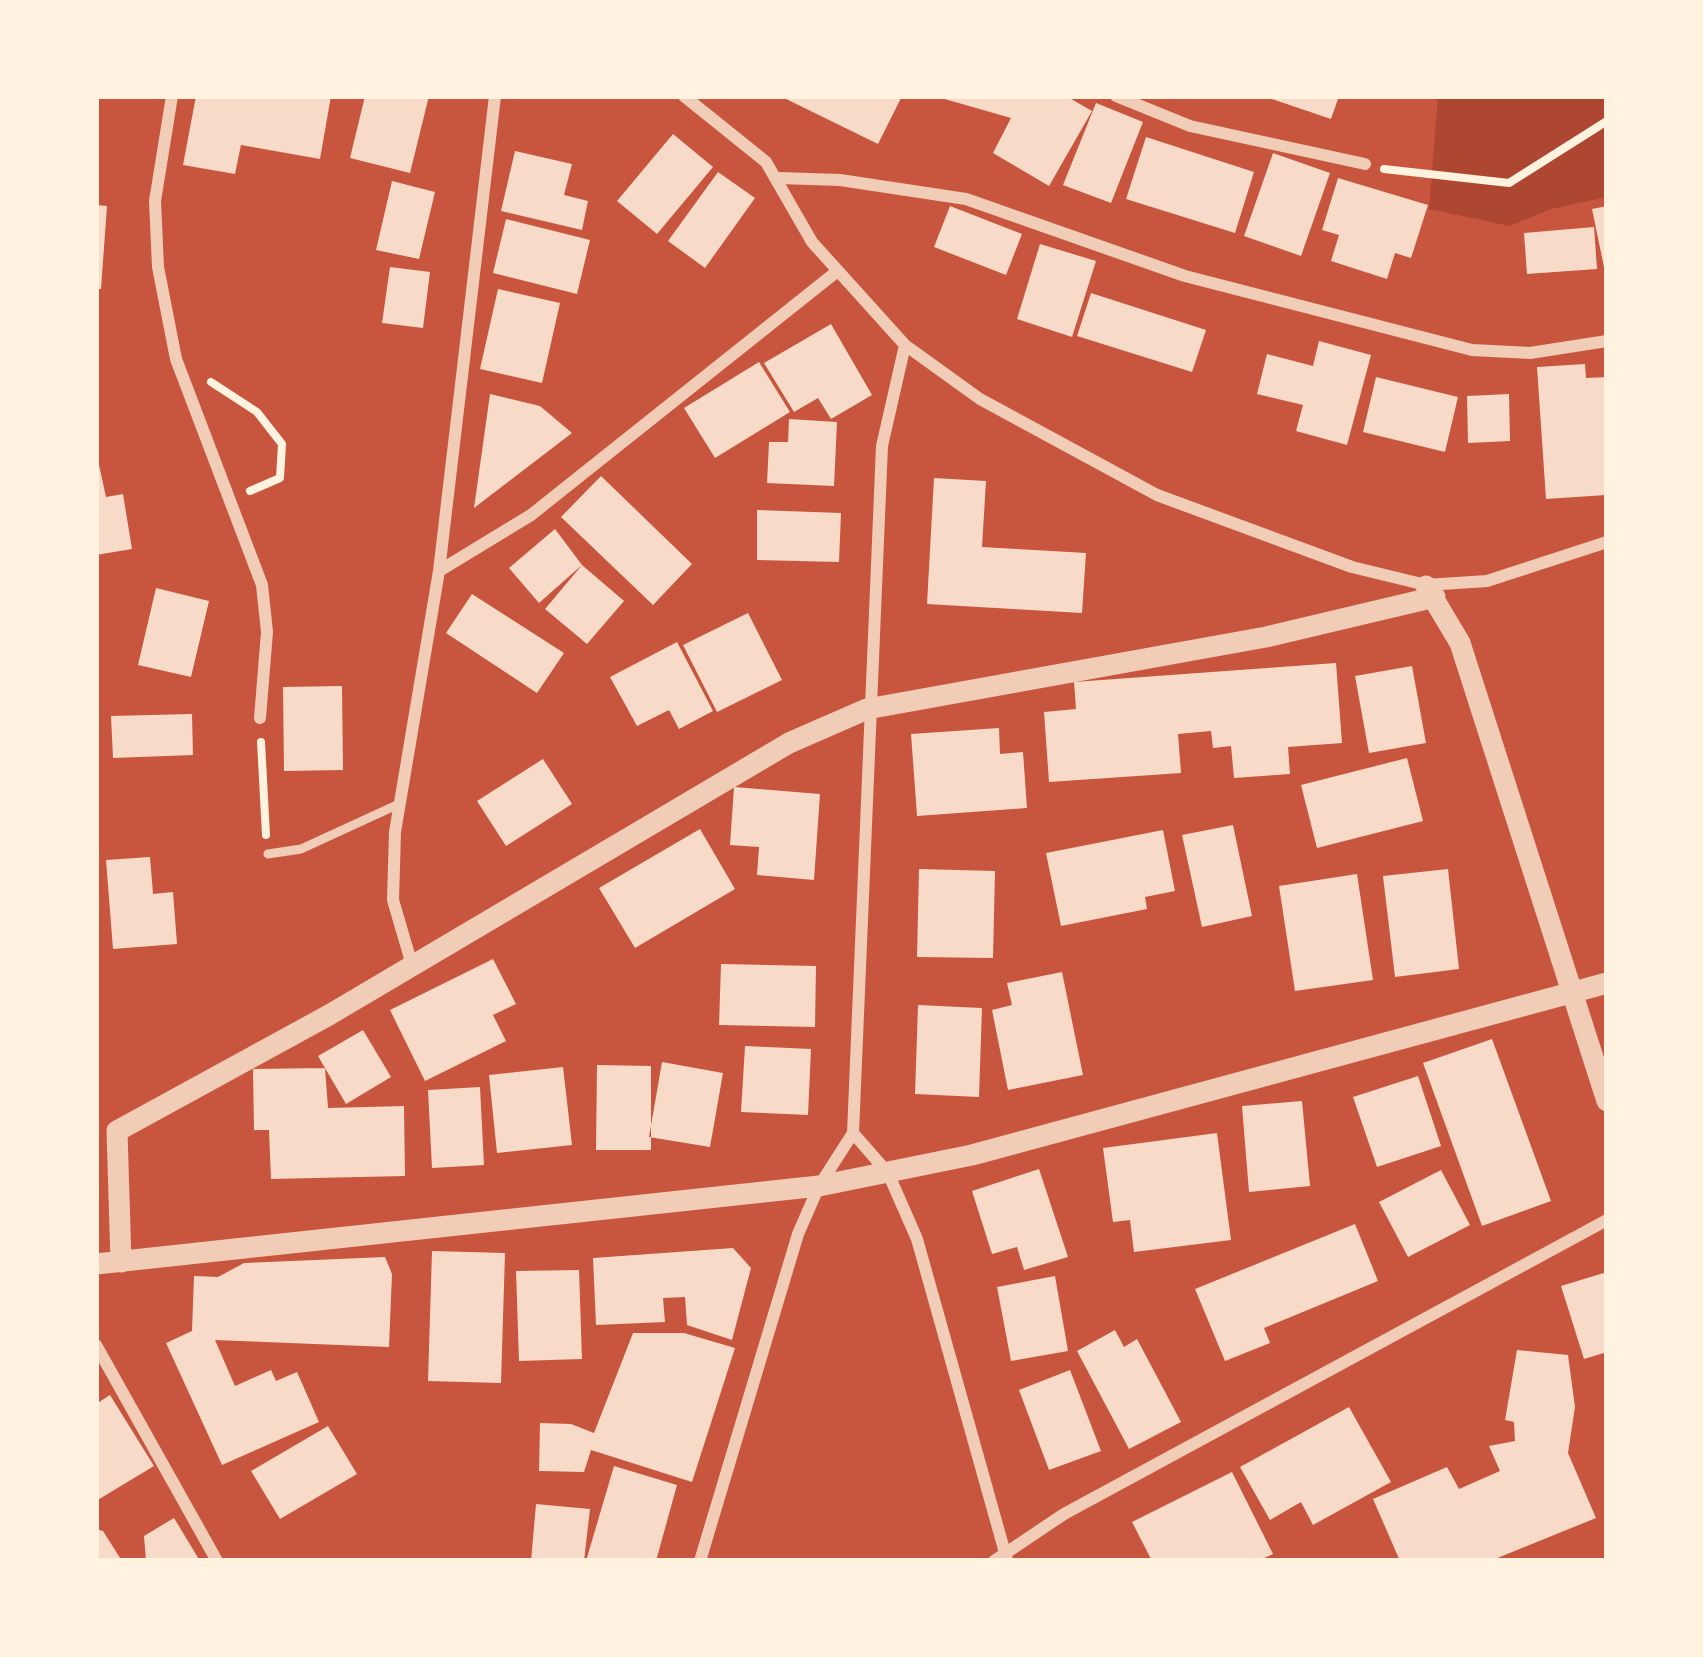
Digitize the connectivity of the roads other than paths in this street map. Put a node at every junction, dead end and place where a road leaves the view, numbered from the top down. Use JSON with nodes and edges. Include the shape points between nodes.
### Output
{"nodes":[{"id":1,"x":172,"y":96,"type":"edge"},
{"id":2,"x":495,"y":96,"type":"edge"},
{"id":3,"x":683,"y":96,"type":"edge"},
{"id":4,"x":1116,"y":96,"type":"edge"},
{"id":5,"x":1365,"y":164,"type":"road end"},
{"id":6,"x":778,"y":178,"type":"junction"},
{"id":7,"x":835,"y":273,"type":"junction"},
{"id":8,"x":1607,"y":340,"type":"edge"},
{"id":9,"x":904,"y":345,"type":"junction"},
{"id":10,"x":1607,"y":542,"type":"edge"},
{"id":11,"x":439,"y":572,"type":"junction"},
{"id":12,"x":1430,"y":591,"type":"junction"},
{"id":13,"x":867,"y":709,"type":"junction"},
{"id":14,"x":260,"y":718,"type":"road end"},
{"id":15,"x":399,"y":804,"type":"junction"},
{"id":16,"x":268,"y":854,"type":"road end"},
{"id":17,"x":412,"y":965,"type":"junction"},
{"id":18,"x":1607,"y":983,"type":"edge"},
{"id":19,"x":1572,"y":992,"type":"junction"},
{"id":20,"x":1607,"y":1101,"type":"edge"},
{"id":21,"x":106,"y":1131,"type":"edge"},
{"id":22,"x":853,"y":1133,"type":"junction"},
{"id":23,"x":888,"y":1173,"type":"junction"},
{"id":24,"x":819,"y":1186,"type":"junction"},
{"id":25,"x":1607,"y":1220,"type":"edge"},
{"id":26,"x":121,"y":1262,"type":"junction"},
{"id":27,"x":96,"y":1264,"type":"edge"},
{"id":28,"x":96,"y":1346,"type":"edge"},
{"id":29,"x":1002,"y":1558,"type":"edge"},
{"id":30,"x":217,"y":1561,"type":"edge"},
{"id":31,"x":700,"y":1561,"type":"edge"}],
"edges":[{"from":1,"to":14,"type":"street","via":[[155,201],[158,266],[176,359],[257,565],[267,620]]},
{"from":2,"to":11,"type":"street"},
{"from":3,"to":6,"type":"street"},
{"from":4,"to":5,"type":"street","via":[[1190,126]]},
{"from":6,"to":7,"type":"street"},
{"from":6,"to":8,"type":"street","via":[[966,199],[1166,271],[1472,350],[1530,353]]},
{"from":7,"to":9,"type":"street"},
{"from":7,"to":11,"type":"street","via":[[531,514]]},
{"from":9,"to":12,"type":"street","via":[[980,399],[1157,495]]},
{"from":9,"to":13,"type":"street","via":[[882,446]]},
{"from":10,"to":12,"type":"street"},
{"from":11,"to":15,"type":"street"},
{"from":12,"to":13,"type":"street","via":[[1266,637]]},
{"from":12,"to":19,"type":"street","via":[[1467,662]]},
{"from":13,"to":17,"type":"street","via":[[789,743]]},
{"from":13,"to":22,"type":"street"},
{"from":15,"to":16,"type":"lane","via":[[301,849]]},
{"from":15,"to":17,"type":"street","via":[[392,900]]},
{"from":17,"to":21,"type":"street"},
{"from":18,"to":19,"type":"street"},
{"from":19,"to":20,"type":"street"},
{"from":19,"to":23,"type":"street"},
{"from":21,"to":26,"type":"street"},
{"from":22,"to":23,"type":"street"},
{"from":22,"to":24,"type":"street"},
{"from":23,"to":24,"type":"street"},
{"from":23,"to":29,"type":"street","via":[[935,1293]]},
{"from":24,"to":26,"type":"street"},
{"from":24,"to":31,"type":"street"},
{"from":25,"to":29,"type":"street","via":[[1064,1514]]},
{"from":26,"to":27,"type":"street"},
{"from":28,"to":30,"type":"street"}]}
